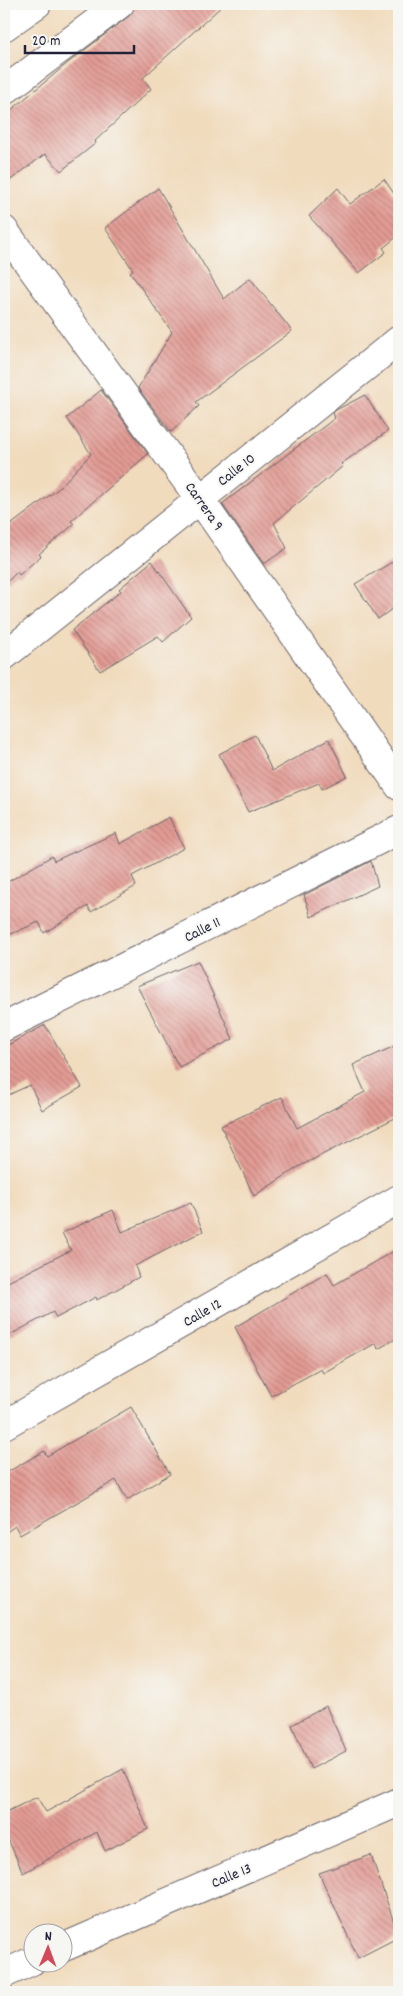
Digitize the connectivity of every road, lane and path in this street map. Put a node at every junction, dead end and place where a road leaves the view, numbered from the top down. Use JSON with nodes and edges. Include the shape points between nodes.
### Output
{"nodes":[{"id":1,"x":37,"y":4,"type":"edge"},
{"id":2,"x":120,"y":4,"type":"edge"},
{"id":3,"x":4,"y":27,"type":"edge"},
{"id":4,"x":4,"y":91,"type":"edge"},
{"id":5,"x":4,"y":230,"type":"edge"},
{"id":6,"x":399,"y":340,"type":"edge"},
{"id":7,"x":200,"y":498,"type":"junction"},
{"id":8,"x":4,"y":656,"type":"edge"},
{"id":9,"x":399,"y":786,"type":"edge"},
{"id":10,"x":399,"y":830,"type":"edge"},
{"id":11,"x":4,"y":1027,"type":"edge"},
{"id":12,"x":399,"y":1199,"type":"edge"},
{"id":13,"x":4,"y":1425,"type":"edge"},
{"id":14,"x":399,"y":1802,"type":"edge"},
{"id":15,"x":72,"y":1944,"type":"edge"},
{"id":16,"x":22,"y":1966,"type":"edge"},
{"id":17,"x":4,"y":1974,"type":"edge"}],
"edges":[{"from":1,"to":3,"type":"street"},
{"from":2,"to":4,"type":"street"},
{"from":5,"to":7,"type":"street","name":"Carrera 9"},
{"from":6,"to":7,"type":"street","name":"Calle 10"},
{"from":7,"to":8,"type":"street","name":"Calle 10"},
{"from":7,"to":9,"type":"street","name":"Carrera 9"},
{"from":10,"to":11,"type":"street","name":"Calle 11"},
{"from":12,"to":13,"type":"street","name":"Calle 12"},
{"from":14,"to":15,"type":"street","name":"Calle 13"},
{"from":16,"to":17,"type":"street"}]}
